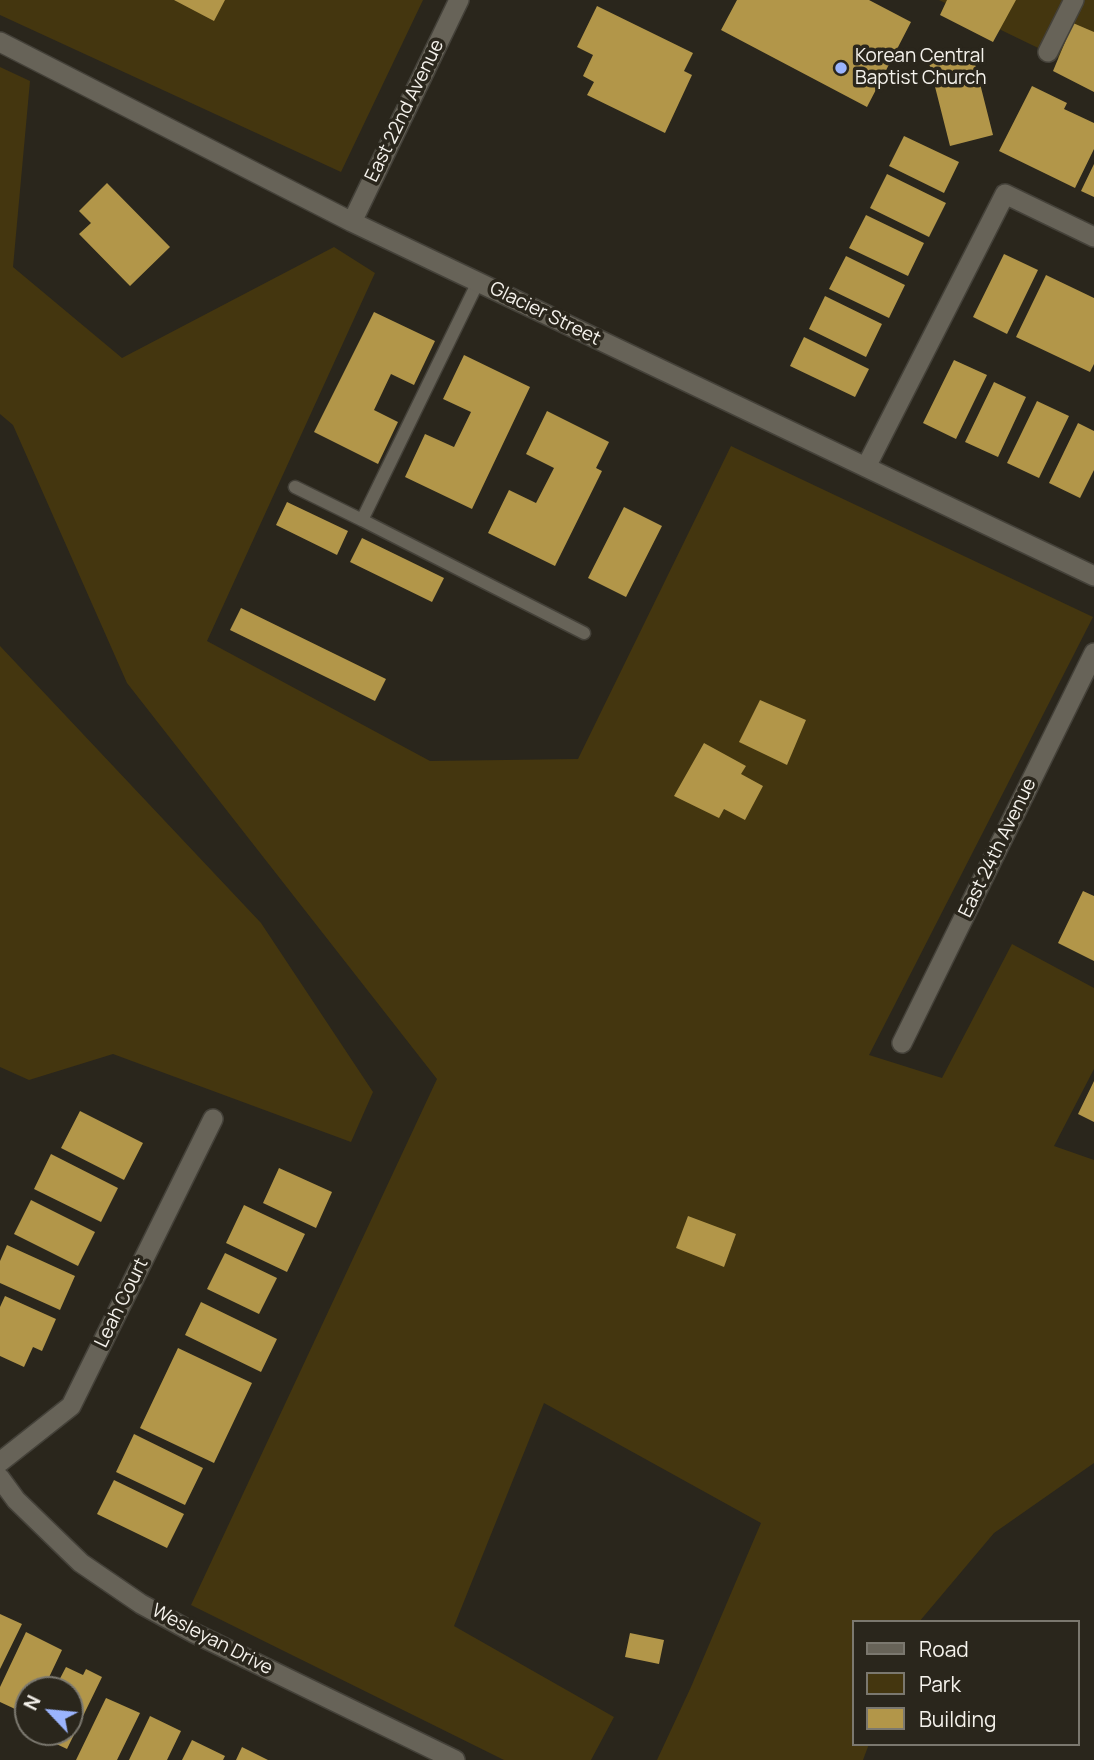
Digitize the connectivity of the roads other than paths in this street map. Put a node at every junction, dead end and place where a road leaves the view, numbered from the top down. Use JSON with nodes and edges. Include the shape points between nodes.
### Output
{"nodes":[{"id":1,"x":459,"y":0,"type":"edge"},
{"id":2,"x":1074,"y":0,"type":"edge"},
{"id":3,"x":0,"y":42,"type":"edge"},
{"id":4,"x":1048,"y":52,"type":"dead end"},
{"id":5,"x":352,"y":222,"type":"junction"},
{"id":6,"x":1094,"y":237,"type":"edge"},
{"id":7,"x":478,"y":282,"type":"junction"},
{"id":8,"x":866,"y":467,"type":"junction"},
{"id":9,"x":295,"y":487,"type":"dead end"},
{"id":10,"x":362,"y":520,"type":"junction"},
{"id":11,"x":1094,"y":576,"type":"edge"},
{"id":12,"x":584,"y":633,"type":"dead end"},
{"id":13,"x":1094,"y":653,"type":"edge"},
{"id":14,"x":902,"y":1043,"type":"dead end"},
{"id":15,"x":213,"y":1119,"type":"dead end"},
{"id":16,"x":0,"y":1462,"type":"edge"},
{"id":17,"x":0,"y":1478,"type":"edge"},
{"id":18,"x":454,"y":1760,"type":"edge"}],
"edges":[{"from":1,"to":5,"type":"street","name":"East 22nd Avenue"},
{"from":2,"to":4,"type":"street"},
{"from":3,"to":5,"type":"street","name":"Glacier Street"},
{"from":5,"to":7,"type":"street","name":"Glacier Street"},
{"from":6,"to":8,"type":"street","via":[[1004,194]]},
{"from":7,"to":8,"type":"street","name":"Glacier Street"},
{"from":7,"to":10,"type":"lane"},
{"from":8,"to":11,"type":"street","name":"Glacier Street"},
{"from":9,"to":10,"type":"lane"},
{"from":10,"to":12,"type":"lane"},
{"from":13,"to":14,"type":"street","name":"East 24th Avenue"},
{"from":15,"to":16,"type":"street","name":"Leah Court","via":[[71,1405]]},
{"from":17,"to":18,"type":"street","name":"Wesleyan Drive","via":[[16,1500],[81,1563],[141,1604]]}]}
